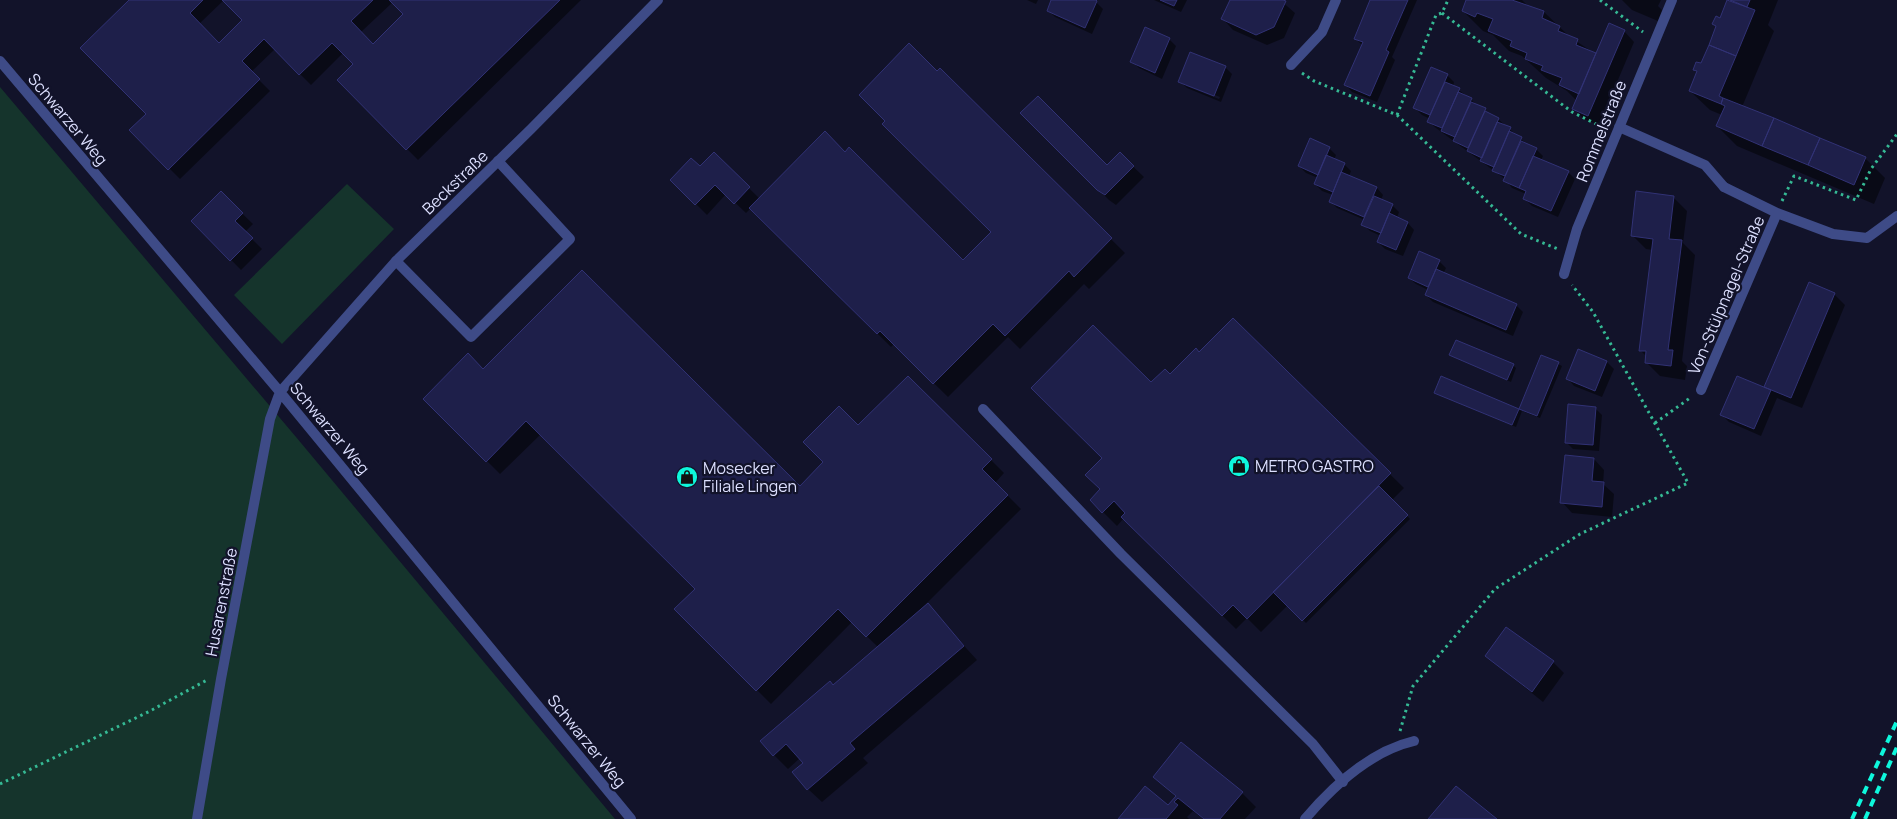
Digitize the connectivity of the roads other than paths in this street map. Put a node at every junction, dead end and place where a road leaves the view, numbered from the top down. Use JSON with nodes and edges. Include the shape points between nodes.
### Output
{"nodes":[{"id":1,"x":658,"y":0,"type":"edge"},
{"id":2,"x":1336,"y":0,"type":"edge"},
{"id":3,"x":1672,"y":0,"type":"edge"},
{"id":4,"x":0,"y":61,"type":"edge"},
{"id":5,"x":1291,"y":66,"type":"road end"},
{"id":6,"x":1618,"y":130,"type":"junction"},
{"id":7,"x":498,"y":161,"type":"junction"},
{"id":8,"x":1777,"y":213,"type":"junction"},
{"id":9,"x":1897,"y":216,"type":"edge"},
{"id":10,"x":396,"y":260,"type":"junction"},
{"id":11,"x":1564,"y":274,"type":"road end"},
{"id":12,"x":1701,"y":390,"type":"road end"},
{"id":13,"x":280,"y":392,"type":"junction"},
{"id":14,"x":983,"y":409,"type":"dead end"},
{"id":15,"x":1414,"y":741,"type":"dead end"},
{"id":16,"x":1343,"y":782,"type":"junction"},
{"id":17,"x":197,"y":819,"type":"edge"},
{"id":18,"x":631,"y":819,"type":"edge"},
{"id":19,"x":1305,"y":819,"type":"edge"}],
"edges":[{"from":1,"to":7,"type":"street","name":"Beckstraße"},
{"from":2,"to":5,"type":"street","via":[[1322,32]]},
{"from":3,"to":6,"type":"street","name":"Rommelstraße"},
{"from":4,"to":13,"type":"street","name":"Schwarzer Weg"},
{"from":6,"to":8,"type":"street","name":"Von-Stülpnagel-Straße","via":[[1705,164],[1724,187]]},
{"from":6,"to":11,"type":"street","name":"Rommelstraße","via":[[1577,229]]},
{"from":7,"to":10,"type":"street","name":"Beckstraße"},
{"from":7,"to":10,"type":"street","via":[[570,239],[471,337]]},
{"from":8,"to":9,"type":"street","via":[[1833,234],[1867,238]]},
{"from":8,"to":12,"type":"street","name":"Von-Stülpnagel-Straße"},
{"from":10,"to":13,"type":"street","name":"Beckstraße"},
{"from":13,"to":17,"type":"street","name":"Husarenstraße","via":[[270,419]]},
{"from":13,"to":18,"type":"street","name":"Schwarzer Weg"},
{"from":14,"to":16,"type":"street","via":[[1121,554],[1313,744]]},
{"from":15,"to":16,"type":"street","via":[[1394,746]]},
{"from":16,"to":19,"type":"street"}]}
